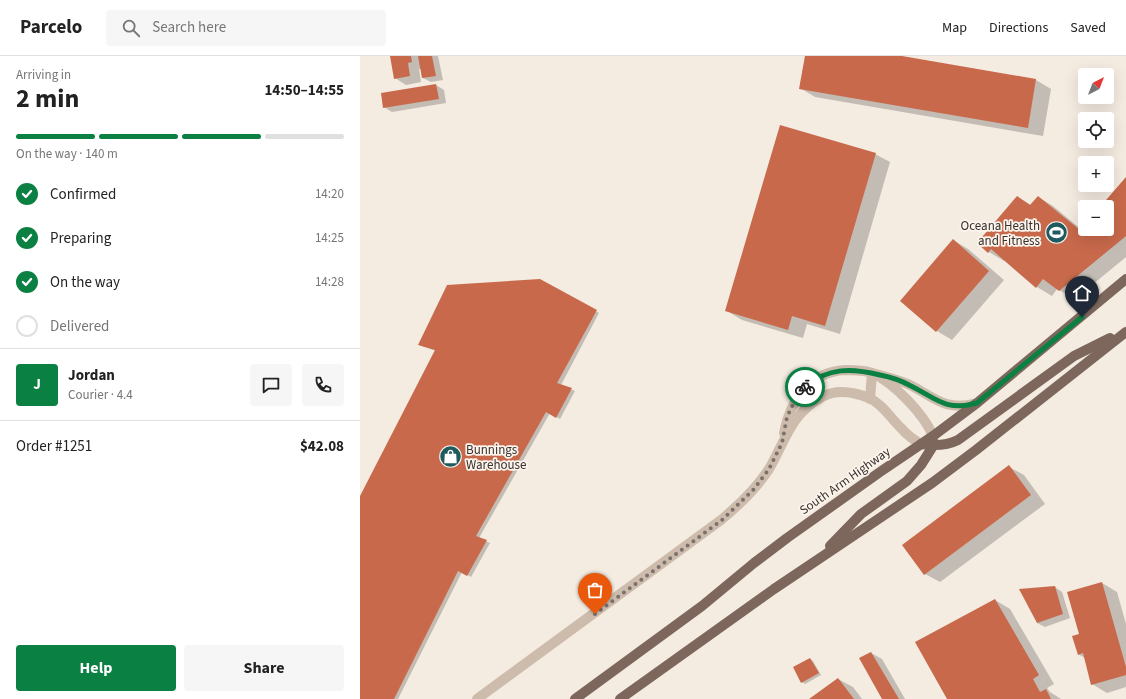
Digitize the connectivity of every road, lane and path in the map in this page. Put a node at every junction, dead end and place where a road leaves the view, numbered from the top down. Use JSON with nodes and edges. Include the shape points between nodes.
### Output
{"nodes":[{"id":1,"x":1126,"y":279,"type":"edge"},
{"id":2,"x":1126,"y":331,"type":"edge"},
{"id":3,"x":872,"y":373,"type":"junction"},
{"id":4,"x":870,"y":399,"type":"junction"},
{"id":5,"x":977,"y":403,"type":"junction"},
{"id":6,"x":933,"y":441,"type":"junction"},
{"id":7,"x":782,"y":443,"type":"junction"},
{"id":8,"x":921,"y":444,"type":"junction"},
{"id":9,"x":816,"y":560,"type":"junction"},
{"id":10,"x":477,"y":699,"type":"edge"},
{"id":11,"x":575,"y":699,"type":"edge"},
{"id":12,"x":620,"y":699,"type":"edge"}],
"edges":[{"from":1,"to":5,"type":"main road"},
{"from":2,"to":6,"type":"main road","via":[[1074,356],[958,440],[947,445]]},
{"from":2,"to":9,"type":"main road","via":[[932,483]]},
{"from":3,"to":4,"type":"lane"},
{"from":3,"to":5,"type":"lane","via":[[908,384],[946,405]]},
{"from":3,"to":6,"type":"lane","via":[[912,405],[928,425]]},
{"from":3,"to":7,"type":"lane","via":[[840,370],[808,384],[790,410]]},
{"from":4,"to":7,"type":"lane","via":[[841,392],[825,395],[804,408]]},
{"from":4,"to":8,"type":"lane","via":[[913,440]]},
{"from":5,"to":6,"type":"main road"},
{"from":6,"to":8,"type":"main road"},
{"from":6,"to":9,"type":"main road","via":[[921,465],[907,481],[861,514]]},
{"from":7,"to":10,"type":"lane","via":[[769,469],[754,489],[722,520]]},
{"from":8,"to":11,"type":"main road","name":"South Arm Highway","via":[[754,563],[702,606]]},
{"from":9,"to":12,"type":"main road"}]}
